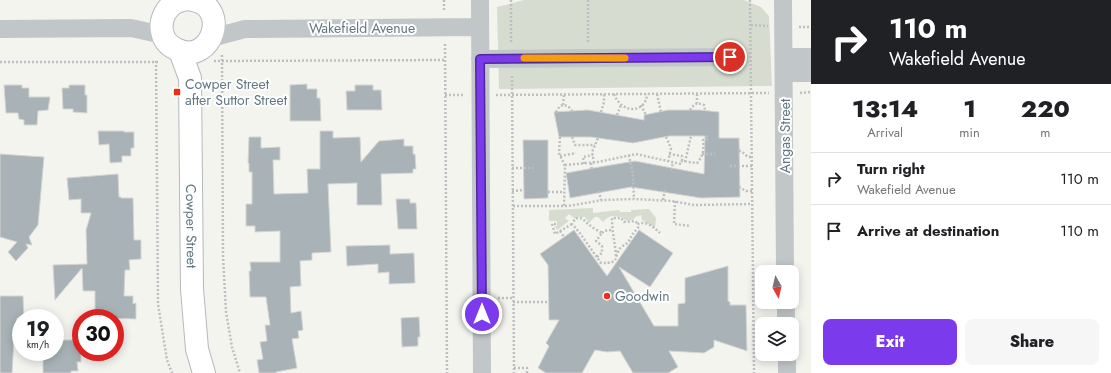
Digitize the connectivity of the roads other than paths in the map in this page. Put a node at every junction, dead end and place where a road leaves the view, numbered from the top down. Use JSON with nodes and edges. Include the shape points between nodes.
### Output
{"nodes":[{"id":1,"x":480,"y":0,"type":"edge"},
{"id":2,"x":783,"y":0,"type":"edge"},
{"id":3,"x":193,"y":3,"type":"edge"},
{"id":4,"x":163,"y":27,"type":"junction"},
{"id":5,"x":479,"y":27,"type":"junction"},
{"id":6,"x":0,"y":29,"type":"edge"},
{"id":7,"x":245,"y":29,"type":"junction"},
{"id":8,"x":209,"y":41,"type":"junction"},
{"id":9,"x":180,"y":51,"type":"junction"},
{"id":10,"x":730,"y":57,"type":"dead end"},
{"id":11,"x":811,"y":57,"type":"edge"},
{"id":12,"x":480,"y":59,"type":"junction"},
{"id":13,"x":784,"y":65,"type":"junction"},
{"id":14,"x":811,"y":73,"type":"edge"},
{"id":15,"x":190,"y":78,"type":"junction"},
{"id":16,"x":785,"y":265,"type":"edge"},
{"id":17,"x":787,"y":361,"type":"edge"},
{"id":18,"x":204,"y":373,"type":"edge"},
{"id":19,"x":482,"y":373,"type":"edge"},
{"id":20,"x":787,"y":373,"type":"edge"}],
"edges":[{"from":1,"to":5,"type":"street"},
{"from":2,"to":13,"type":"street","name":"Angas Street"},
{"from":3,"to":4,"type":"street","via":[[172,5],[166,11]]},
{"from":3,"to":7,"type":"street","name":"Wakefield Avenue"},
{"from":3,"to":8,"type":"street","via":[[214,22],[214,30]]},
{"from":4,"to":6,"type":"street"},
{"from":4,"to":9,"type":"street","via":[[168,43]]},
{"from":5,"to":7,"type":"street","name":"Wakefield Avenue"},
{"from":5,"to":12,"type":"street"},
{"from":7,"to":8,"type":"street","name":"Wakefield Avenue"},
{"from":8,"to":9,"type":"street","via":[[195,51]]},
{"from":8,"to":15,"type":"street","name":"Cowper Street"},
{"from":9,"to":15,"type":"street","name":"Cowper Street"},
{"from":10,"to":12,"type":"street"},
{"from":11,"to":13,"type":"street"},
{"from":12,"to":19,"type":"street"},
{"from":13,"to":14,"type":"street"},
{"from":13,"to":16,"type":"street","name":"Angas Street"},
{"from":15,"to":18,"type":"street","name":"Cowper Street","via":[[192,289],[197,349]]},
{"from":17,"to":20,"type":"street"}]}
